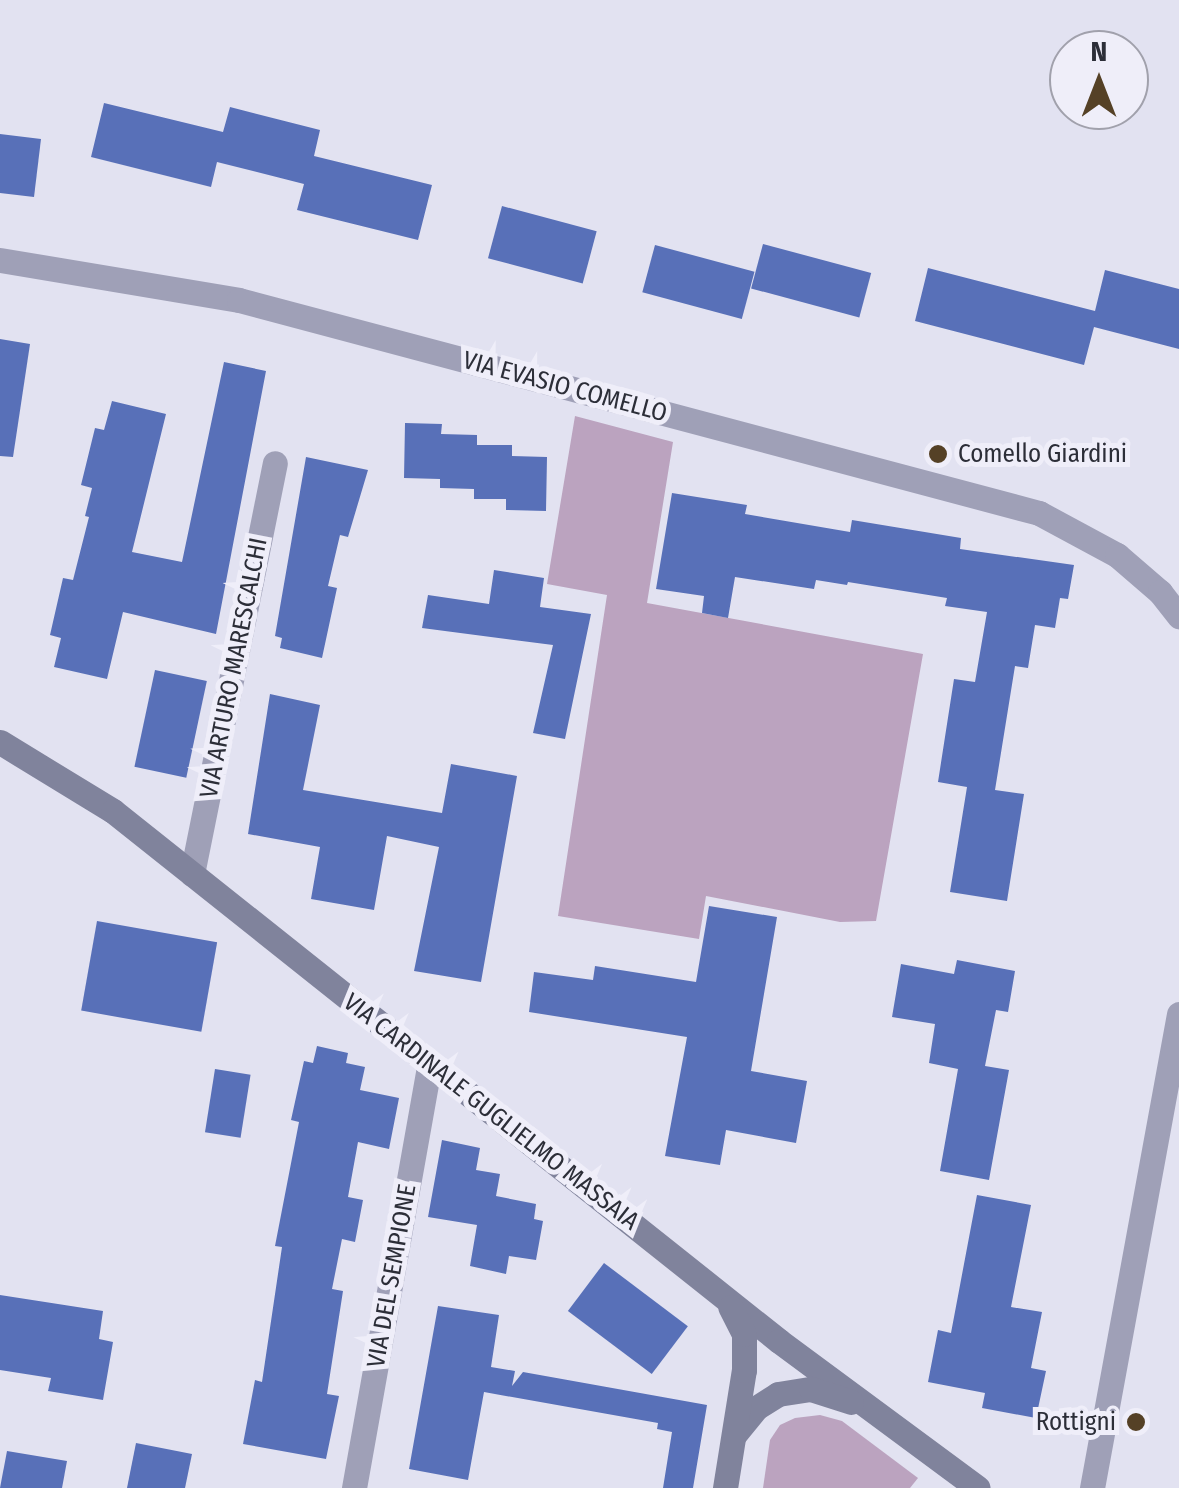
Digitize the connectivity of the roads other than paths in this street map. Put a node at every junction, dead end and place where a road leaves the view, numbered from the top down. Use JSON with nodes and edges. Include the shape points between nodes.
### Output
{"nodes":[{"id":1,"x":0,"y":260,"type":"edge"},
{"id":2,"x":275,"y":463,"type":"dead end"},
{"id":3,"x":1179,"y":616,"type":"edge"},
{"id":4,"x":0,"y":742,"type":"edge"},
{"id":5,"x":192,"y":874,"type":"junction"},
{"id":6,"x":1179,"y":1014,"type":"edge"},
{"id":7,"x":430,"y":1063,"type":"junction"},
{"id":8,"x":726,"y":1298,"type":"junction"},
{"id":9,"x":884,"y":1416,"type":"junction"},
{"id":10,"x":735,"y":1434,"type":"junction"},
{"id":11,"x":354,"y":1488,"type":"edge"},
{"id":12,"x":724,"y":1488,"type":"edge"},
{"id":13,"x":978,"y":1488,"type":"edge"},
{"id":14,"x":1092,"y":1488,"type":"edge"}],
"edges":[{"from":1,"to":3,"type":"street","name":"VIA EVASIO COMELLO","via":[[239,300],[1039,513],[1117,555]]},
{"from":2,"to":5,"type":"street","name":"VIA ARTURO MARESCALCHI"},
{"from":4,"to":5,"type":"main road","name":"VIA CARDINALE GUGLIELMO MASSAIA","via":[[113,811]]},
{"from":5,"to":7,"type":"main road","name":"VIA CARDINALE GUGLIELMO MASSAIA"},
{"from":6,"to":14,"type":"street"},
{"from":7,"to":8,"type":"main road","name":"VIA CARDINALE GUGLIELMO MASSAIA"},
{"from":7,"to":11,"type":"street","name":"VIA DEL SEMPIONE"},
{"from":8,"to":9,"type":"main road","name":"VIA CARDINALE GUGLIELMO MASSAIA"},
{"from":8,"to":10,"type":"main road","via":[[744,1334]]},
{"from":9,"to":10,"type":"main road","via":[[811,1389],[778,1394]]},
{"from":9,"to":13,"type":"main road","name":"VIA CARDINALE GUGLIELMO MASSAIA"},
{"from":10,"to":12,"type":"main road"}]}
